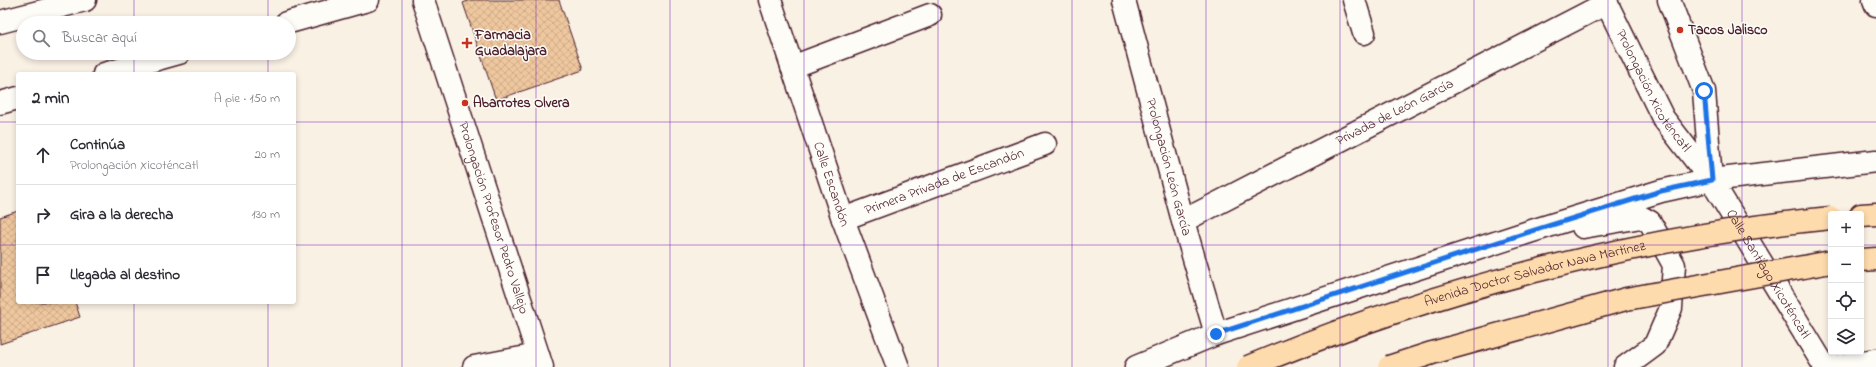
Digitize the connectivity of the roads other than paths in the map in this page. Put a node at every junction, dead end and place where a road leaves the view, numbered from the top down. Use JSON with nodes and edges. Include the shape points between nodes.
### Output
{"nodes":[{"id":1,"x":85,"y":0,"type":"edge"},
{"id":2,"x":368,"y":0,"type":"edge"},
{"id":3,"x":423,"y":0,"type":"edge"},
{"id":4,"x":770,"y":0,"type":"edge"},
{"id":5,"x":1124,"y":0,"type":"edge"},
{"id":6,"x":1354,"y":0,"type":"edge"},
{"id":7,"x":1669,"y":0,"type":"edge"},
{"id":8,"x":1874,"y":0,"type":"edge"},
{"id":9,"x":1606,"y":2,"type":"edge"},
{"id":10,"x":1876,"y":5,"type":"edge"},
{"id":11,"x":930,"y":15,"type":"dead end"},
{"id":12,"x":23,"y":16,"type":"edge"},
{"id":13,"x":16,"y":18,"type":"edge"},
{"id":14,"x":296,"y":20,"type":"edge"},
{"id":15,"x":0,"y":22,"type":"edge"},
{"id":16,"x":1364,"y":33,"type":"dead end"},
{"id":17,"x":154,"y":60,"type":"edge"},
{"id":18,"x":792,"y":67,"type":"junction"},
{"id":19,"x":111,"y":72,"type":"edge"},
{"id":20,"x":16,"y":99,"type":"edge"},
{"id":21,"x":0,"y":103,"type":"edge"},
{"id":22,"x":1045,"y":144,"type":"dead end"},
{"id":23,"x":1876,"y":161,"type":"edge"},
{"id":24,"x":1712,"y":180,"type":"junction"},
{"id":25,"x":1876,"y":214,"type":"edge"},
{"id":26,"x":1864,"y":215,"type":"edge"},
{"id":27,"x":1828,"y":218,"type":"edge"},
{"id":28,"x":843,"y":219,"type":"junction"},
{"id":29,"x":1183,"y":221,"type":"junction"},
{"id":30,"x":1532,"y":231,"type":"junction"},
{"id":31,"x":1876,"y":259,"type":"edge"},
{"id":32,"x":1864,"y":260,"type":"edge"},
{"id":33,"x":1828,"y":263,"type":"edge"},
{"id":34,"x":1216,"y":334,"type":"junction"},
{"id":35,"x":1876,"y":360,"type":"edge"},
{"id":36,"x":540,"y":361,"type":"edge"},
{"id":37,"x":474,"y":367,"type":"edge"},
{"id":38,"x":898,"y":367,"type":"edge"},
{"id":39,"x":1136,"y":367,"type":"edge"},
{"id":40,"x":1248,"y":367,"type":"edge"},
{"id":41,"x":1389,"y":367,"type":"edge"},
{"id":42,"x":1625,"y":367,"type":"edge"},
{"id":43,"x":1825,"y":367,"type":"edge"},
{"id":44,"x":1829,"y":367,"type":"edge"}],
"edges":[{"from":1,"to":12,"type":"street"},
{"from":2,"to":14,"type":"street"},
{"from":3,"to":36,"type":"street","name":"Prolongación Profesor Pedro Vallejo"},
{"from":4,"to":18,"type":"street","name":"Calle Escandón"},
{"from":5,"to":29,"type":"street","name":"Prolongación León García"},
{"from":6,"to":16,"type":"street"},
{"from":7,"to":24,"type":"street","name":"Prolongación Xicoténcatl","via":[[1704,91]]},
{"from":8,"to":10,"type":"street"},
{"from":9,"to":24,"type":"street","name":"Prolongación Xicoténcatl","via":[[1663,118]]},
{"from":9,"to":29,"type":"street","name":"Privada de León García"},
{"from":11,"to":18,"type":"street"},
{"from":13,"to":15,"type":"street"},
{"from":17,"to":19,"type":"street"},
{"from":18,"to":28,"type":"street","name":"Calle Escandón"},
{"from":20,"to":21,"type":"street"},
{"from":22,"to":28,"type":"street","name":"Primera Privada de Escandón"},
{"from":23,"to":24,"type":"street"},
{"from":24,"to":30,"type":"street","via":[[1661,191]]},
{"from":24,"to":43,"type":"street","name":"Calle Santiago Xicoténcatl"},
{"from":25,"to":26,"type":"highway"},
{"from":27,"to":40,"type":"highway","name":"Avenida Doctor Salvador Nava Martínez","bridge":true,"via":[[1725,232],[1617,252],[1527,273],[1428,302],[1304,344]]},
{"from":28,"to":38,"type":"street","name":"Calle Escandón"},
{"from":29,"to":34,"type":"street","name":"Prolongación León García"},
{"from":30,"to":34,"type":"street"},
{"from":30,"to":42,"type":"street","via":[[1559,232],[1641,217],[1650,222],[1674,265],[1671,308],[1655,345]]},
{"from":31,"to":32,"type":"highway"},
{"from":33,"to":41,"type":"highway","bridge":true,"via":[[1626,299]]},
{"from":34,"to":39,"type":"street"},
{"from":35,"to":44,"type":"street"},
{"from":36,"to":37,"type":"street"}]}
